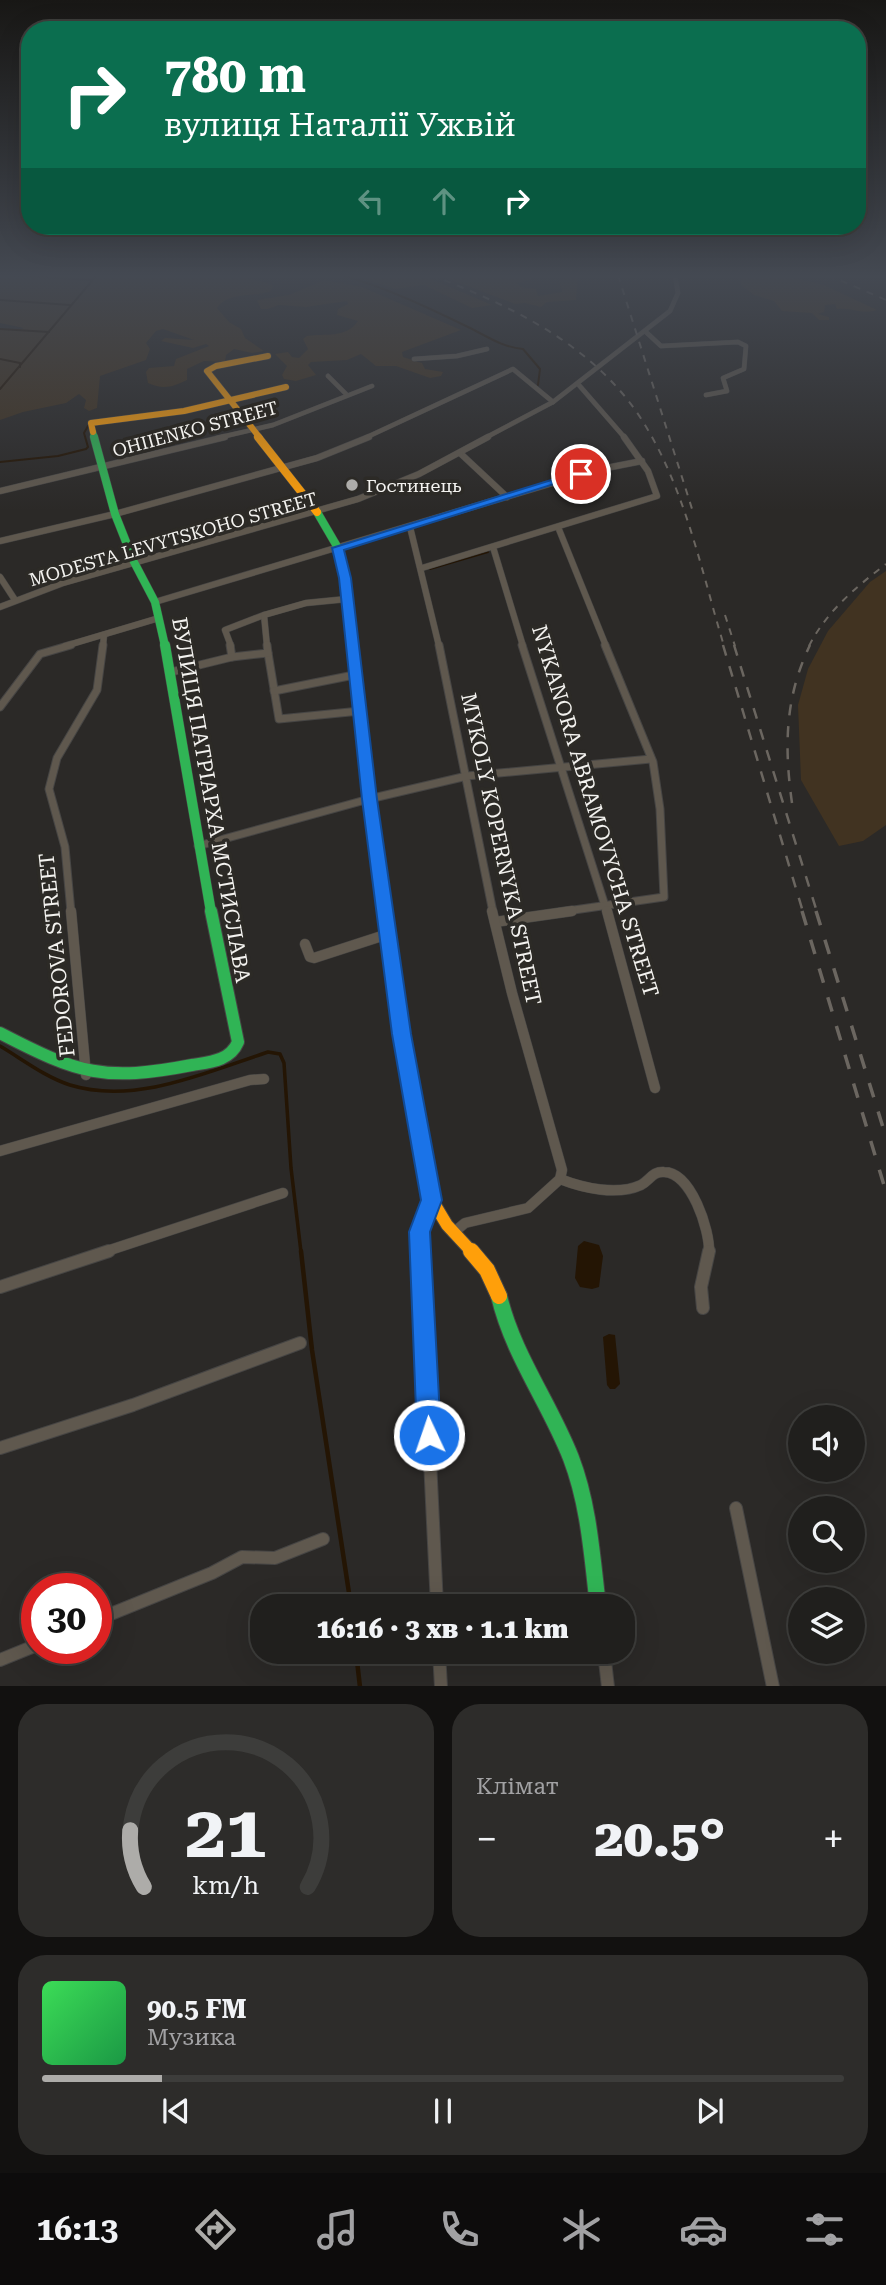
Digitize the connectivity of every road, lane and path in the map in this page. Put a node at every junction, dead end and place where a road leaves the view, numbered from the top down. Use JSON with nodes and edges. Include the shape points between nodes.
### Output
{"nodes":[{"id":1,"x":467,"y":354,"type":"edge"},
{"id":2,"x":618,"y":354,"type":"edge"},
{"id":3,"x":745,"y":354,"type":"edge"},
{"id":4,"x":268,"y":356,"type":"dead end"},
{"id":5,"x":414,"y":359,"type":"dead end"},
{"id":6,"x":328,"y":376,"type":"dead end"},
{"id":7,"x":578,"y":384,"type":"junction"},
{"id":8,"x":372,"y":386,"type":"dead end"},
{"id":9,"x":286,"y":387,"type":"dead end"},
{"id":10,"x":347,"y":395,"type":"junction"},
{"id":11,"x":706,"y":395,"type":"dead end"},
{"id":12,"x":228,"y":400,"type":"junction"},
{"id":13,"x":553,"y":402,"type":"junction"},
{"id":14,"x":252,"y":431,"type":"junction"},
{"id":15,"x":460,"y":453,"type":"junction"},
{"id":16,"x":642,"y":461,"type":"junction"},
{"id":17,"x":103,"y":468,"type":"junction"},
{"id":18,"x":281,"y":468,"type":"junction"},
{"id":19,"x":0,"y":491,"type":"edge"},
{"id":20,"x":507,"y":497,"type":"junction"},
{"id":21,"x":316,"y":511,"type":"junction"},
{"id":22,"x":115,"y":514,"type":"junction"},
{"id":23,"x":410,"y":527,"type":"junction"},
{"id":24,"x":558,"y":527,"type":"junction"},
{"id":25,"x":0,"y":541,"type":"edge"},
{"id":26,"x":493,"y":547,"type":"junction"},
{"id":27,"x":338,"y":548,"type":"junction"},
{"id":28,"x":134,"y":562,"type":"junction"},
{"id":29,"x":422,"y":568,"type":"junction"},
{"id":30,"x":0,"y":577,"type":"edge"},
{"id":31,"x":347,"y":599,"type":"junction"},
{"id":32,"x":15,"y":600,"type":"junction"},
{"id":33,"x":155,"y":602,"type":"junction"},
{"id":34,"x":0,"y":607,"type":"edge"},
{"id":35,"x":264,"y":615,"type":"junction"},
{"id":36,"x":159,"y":618,"type":"junction"},
{"id":37,"x":104,"y":635,"type":"junction"},
{"id":38,"x":268,"y":653,"type":"junction"},
{"id":39,"x":232,"y":657,"type":"junction"},
{"id":40,"x":171,"y":672,"type":"junction"},
{"id":41,"x":354,"y":675,"type":"junction"},
{"id":42,"x":274,"y":691,"type":"junction"},
{"id":43,"x":0,"y":707,"type":"edge"},
{"id":44,"x":360,"y":710,"type":"junction"},
{"id":45,"x":651,"y":759,"type":"junction"},
{"id":46,"x":559,"y":767,"type":"junction"},
{"id":47,"x":467,"y":776,"type":"junction"},
{"id":48,"x":369,"y":799,"type":"junction"},
{"id":49,"x":198,"y":846,"type":"junction"},
{"id":50,"x":605,"y":904,"type":"junction"},
{"id":51,"x":495,"y":922,"type":"junction"},
{"id":52,"x":388,"y":934,"type":"junction"},
{"id":53,"x":305,"y":944,"type":"dead end"},
{"id":54,"x":0,"y":1033,"type":"edge"},
{"id":55,"x":86,"y":1075,"type":"junction"},
{"id":56,"x":264,"y":1079,"type":"dead end"},
{"id":57,"x":656,"y":1088,"type":"dead end"},
{"id":58,"x":0,"y":1151,"type":"edge"},
{"id":59,"x":560,"y":1179,"type":"junction"},
{"id":60,"x":283,"y":1193,"type":"dead end"},
{"id":61,"x":432,"y":1200,"type":"junction"},
{"id":62,"x":453,"y":1233,"type":"junction"},
{"id":63,"x":0,"y":1287,"type":"edge"},
{"id":64,"x":703,"y":1308,"type":"dead end"},
{"id":65,"x":300,"y":1343,"type":"dead end"},
{"id":66,"x":0,"y":1448,"type":"edge"},
{"id":67,"x":736,"y":1508,"type":"dead end"},
{"id":68,"x":323,"y":1539,"type":"dead end"},
{"id":69,"x":436,"y":1594,"type":"edge"},
{"id":70,"x":596,"y":1594,"type":"edge"},
{"id":71,"x":112,"y":1614,"type":"edge"},
{"id":72,"x":21,"y":1651,"type":"edge"},
{"id":73,"x":0,"y":1660,"type":"edge"},
{"id":74,"x":440,"y":1664,"type":"edge"},
{"id":75,"x":605,"y":1664,"type":"edge"},
{"id":76,"x":442,"y":1686,"type":"edge"},
{"id":77,"x":608,"y":1686,"type":"edge"},
{"id":78,"x":773,"y":1686,"type":"edge"}],
"edges":[{"from":1,"to":5,"type":"street"},
{"from":2,"to":7,"type":"street","name":"MODESTA LEVYTSKOHO STREET"},
{"from":3,"to":11,"type":"street","via":[[744,369],[723,378],[727,391]]},
{"from":4,"to":12,"type":"street","via":[[207,371]]},
{"from":6,"to":10,"type":"street"},
{"from":7,"to":13,"type":"street","name":"MODESTA LEVYTSKOHO STREET"},
{"from":7,"to":16,"type":"street"},
{"from":8,"to":10,"type":"street","name":"OHIIENKO STREET"},
{"from":9,"to":12,"type":"street"},
{"from":10,"to":14,"type":"street","name":"OHIIENKO STREET"},
{"from":12,"to":14,"type":"street"},
{"from":12,"to":17,"type":"street","name":"ВУЛИЦЯ ПАТРІАРХА МСТИСЛАВА","via":[[91,423]]},
{"from":13,"to":15,"type":"street","name":"MODESTA LEVYTSKOHO STREET"},
{"from":13,"to":18,"type":"street","via":[[513,369],[349,446]]},
{"from":14,"to":17,"type":"street","name":"OHIIENKO STREET"},
{"from":14,"to":18,"type":"street"},
{"from":15,"to":20,"type":"street"},
{"from":15,"to":21,"type":"street","name":"MODESTA LEVYTSKOHO STREET","via":[[385,490]]},
{"from":16,"to":20,"type":"street"},
{"from":16,"to":24,"type":"street","via":[[657,496]]},
{"from":17,"to":19,"type":"street","name":"OHIIENKO STREET"},
{"from":17,"to":22,"type":"street","name":"ВУЛИЦЯ ПАТРІАРХА МСТИСЛАВА"},
{"from":18,"to":21,"type":"street"},
{"from":18,"to":22,"type":"street"},
{"from":20,"to":23,"type":"street"},
{"from":21,"to":27,"type":"street"},
{"from":21,"to":28,"type":"street","name":"MODESTA LEVYTSKOHO STREET"},
{"from":22,"to":25,"type":"street"},
{"from":22,"to":28,"type":"street","name":"ВУЛИЦЯ ПАТРІАРХА МСТИСЛАВА"},
{"from":23,"to":27,"type":"street"},
{"from":23,"to":29,"type":"street","name":"MYKOLY KOPERNYKA STREET"},
{"from":24,"to":26,"type":"street"},
{"from":24,"to":45,"type":"street","via":[[639,729],[648,739]]},
{"from":26,"to":29,"type":"street"},
{"from":26,"to":46,"type":"street","name":"NYKANORA ABRAMOVYCHA STREET"},
{"from":27,"to":31,"type":"street"},
{"from":27,"to":33,"type":"street"},
{"from":28,"to":32,"type":"street","name":"MODESTA LEVYTSKOHO STREET"},
{"from":28,"to":33,"type":"street","name":"ВУЛИЦЯ ПАТРІАРХА МСТИСЛАВА"},
{"from":29,"to":47,"type":"street","name":"MYKOLY KOPERNYKA STREET"},
{"from":30,"to":32,"type":"street"},
{"from":31,"to":35,"type":"street","via":[[306,603]]},
{"from":31,"to":41,"type":"street"},
{"from":32,"to":34,"type":"street","name":"MODESTA LEVYTSKOHO STREET"},
{"from":33,"to":36,"type":"street","name":"ВУЛИЦЯ ПАТРІАРХА МСТИСЛАВА"},
{"from":35,"to":38,"type":"street"},
{"from":35,"to":39,"type":"street","via":[[225,630]]},
{"from":36,"to":37,"type":"street"},
{"from":36,"to":40,"type":"street","name":"ВУЛИЦЯ ПАТРІАРХА МСТИСЛАВА"},
{"from":37,"to":43,"type":"street","via":[[40,654]]},
{"from":37,"to":55,"type":"street","name":"FEDOROVA STREET","via":[[97,690],[61,750],[49,789],[65,847]]},
{"from":38,"to":39,"type":"street"},
{"from":38,"to":42,"type":"street"},
{"from":39,"to":40,"type":"street"},
{"from":40,"to":49,"type":"street","name":"ВУЛИЦЯ ПАТРІАРХА МСТИСЛАВА"},
{"from":41,"to":42,"type":"street"},
{"from":41,"to":44,"type":"street"},
{"from":42,"to":44,"type":"street","via":[[279,719]]},
{"from":44,"to":48,"type":"street"},
{"from":45,"to":46,"type":"street"},
{"from":45,"to":50,"type":"street","via":[[661,801],[664,897]]},
{"from":46,"to":47,"type":"street"},
{"from":46,"to":50,"type":"street","name":"NYKANORA ABRAMOVYCHA STREET"},
{"from":47,"to":48,"type":"street"},
{"from":47,"to":51,"type":"street","name":"MYKOLY KOPERNYKA STREET"},
{"from":48,"to":49,"type":"street"},
{"from":48,"to":52,"type":"street"},
{"from":49,"to":55,"type":"street","name":"ВУЛИЦЯ ПАТРІАРХА МСТИСЛАВА","via":[[236,1049],[220,1059],[144,1076],[106,1079]]},
{"from":50,"to":51,"type":"street"},
{"from":50,"to":57,"type":"street","name":"NYKANORA ABRAMOVYCHA STREET"},
{"from":51,"to":59,"type":"street","name":"MYKOLY KOPERNYKA STREET","via":[[559,1157]]},
{"from":52,"to":53,"type":"street","via":[[314,958]]},
{"from":52,"to":61,"type":"street"},
{"from":54,"to":55,"type":"street"},
{"from":56,"to":58,"type":"street"},
{"from":59,"to":62,"type":"street","via":[[528,1208],[465,1223]]},
{"from":59,"to":64,"type":"street","via":[[574,1186],[624,1188],[643,1184],[657,1172],[671,1172],[681,1181],[701,1208],[709,1245],[701,1288]]},
{"from":60,"to":63,"type":"street"},
{"from":61,"to":62,"type":"street","via":[[439,1218]]},
{"from":61,"to":69,"type":"street","via":[[419,1232]]},
{"from":62,"to":70,"type":"street","via":[[489,1273],[516,1355],[571,1458],[586,1516]]},
{"from":65,"to":66,"type":"street"},
{"from":67,"to":78,"type":"street"},
{"from":68,"to":71,"type":"street","via":[[275,1558],[242,1557]]},
{"from":72,"to":73,"type":"street"},
{"from":74,"to":76,"type":"street"},
{"from":75,"to":77,"type":"street"}]}
